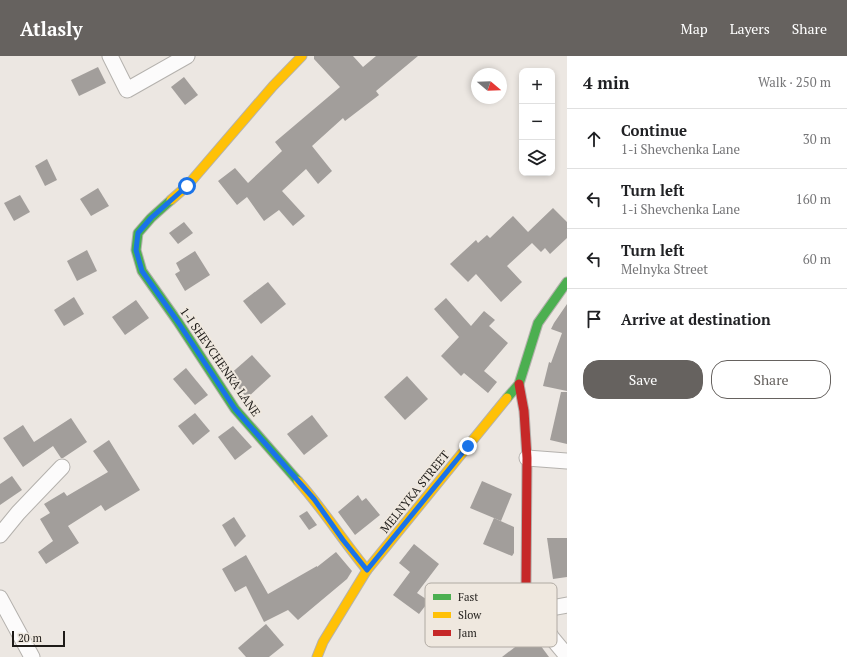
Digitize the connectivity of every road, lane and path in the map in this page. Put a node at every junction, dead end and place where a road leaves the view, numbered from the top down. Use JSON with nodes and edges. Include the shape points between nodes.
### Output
{"nodes":[{"id":1,"x":110,"y":56,"type":"edge"},
{"id":2,"x":187,"y":56,"type":"edge"},
{"id":3,"x":302,"y":56,"type":"edge"},
{"id":4,"x":567,"y":282,"type":"edge"},
{"id":5,"x":519,"y":384,"type":"junction"},
{"id":6,"x":527,"y":458,"type":"junction"},
{"id":7,"x":567,"y":461,"type":"edge"},
{"id":8,"x":62,"y":467,"type":"dead end"},
{"id":9,"x":0,"y":535,"type":"edge"},
{"id":10,"x":367,"y":570,"type":"junction"},
{"id":11,"x":526,"y":583,"type":"edge"},
{"id":12,"x":0,"y":598,"type":"edge"},
{"id":13,"x":567,"y":605,"type":"edge"},
{"id":14,"x":557,"y":607,"type":"edge"},
{"id":15,"x":557,"y":644,"type":"edge"},
{"id":16,"x":567,"y":656,"type":"edge"},
{"id":17,"x":32,"y":657,"type":"edge"},
{"id":18,"x":317,"y":657,"type":"edge"}],
"edges":[{"from":1,"to":2,"type":"street","via":[[127,90]]},
{"from":3,"to":10,"type":"street","name":"1-I SHEVCHENKA LANE","via":[[187,186],[138,233],[136,250],[142,271],[235,409],[314,499]]},
{"from":4,"to":5,"type":"street","name":"MELNYKA STREET","via":[[538,323]]},
{"from":5,"to":6,"type":"street","via":[[524,411]]},
{"from":5,"to":10,"type":"street","name":"MELNYKA STREET"},
{"from":6,"to":7,"type":"street"},
{"from":6,"to":11,"type":"street"},
{"from":8,"to":9,"type":"street"},
{"from":10,"to":18,"type":"street","name":"MELNYKA STREET","via":[[323,642]]},
{"from":12,"to":17,"type":"street"},
{"from":13,"to":14,"type":"street"},
{"from":15,"to":16,"type":"street"}]}
